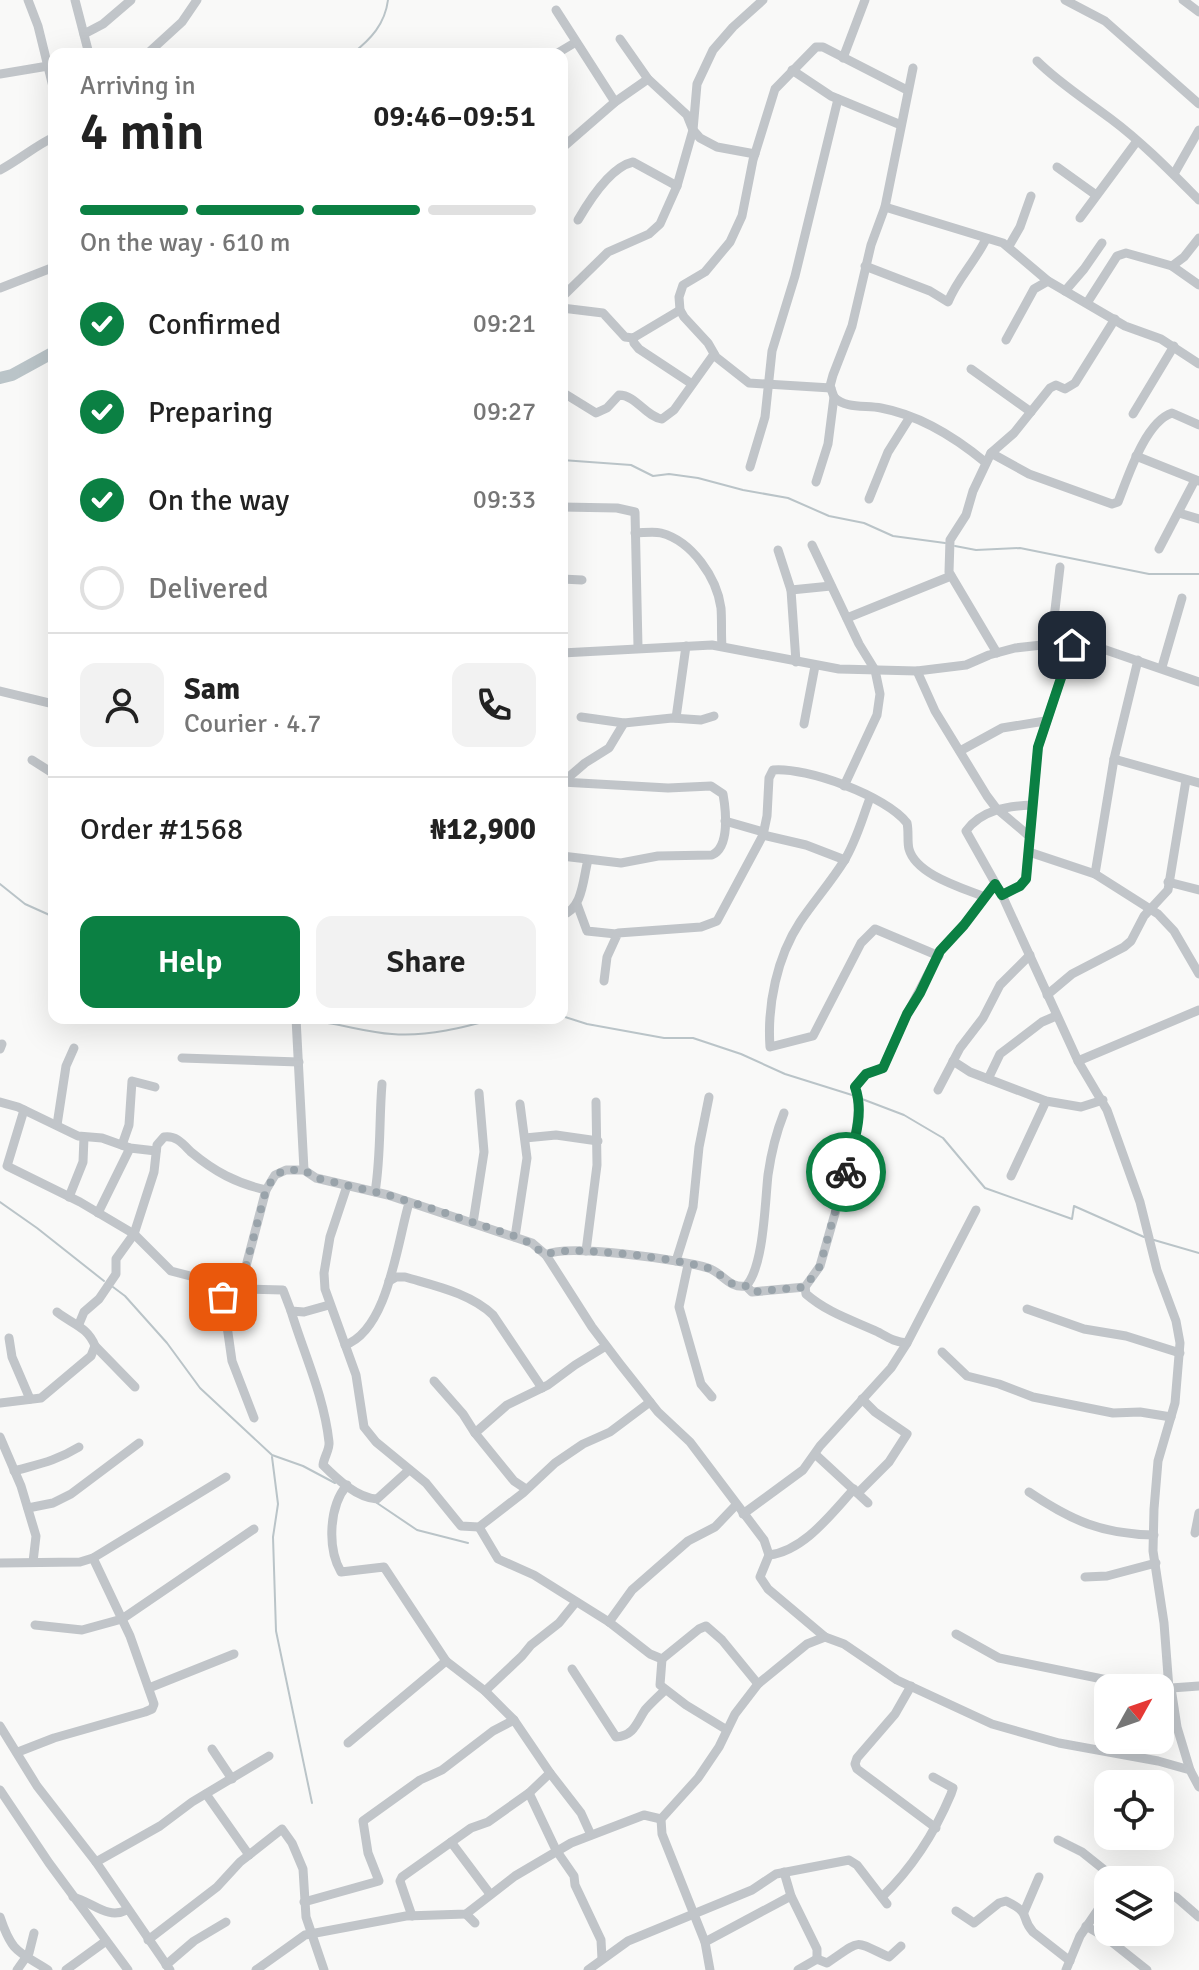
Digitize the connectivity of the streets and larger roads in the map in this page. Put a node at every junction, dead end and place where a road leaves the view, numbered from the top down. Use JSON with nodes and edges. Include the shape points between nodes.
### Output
{"nodes":[{"id":1,"x":28,"y":0,"type":"edge"},
{"id":2,"x":75,"y":0,"type":"edge"},
{"id":3,"x":131,"y":0,"type":"edge"},
{"id":4,"x":197,"y":0,"type":"edge"},
{"id":5,"x":763,"y":0,"type":"edge"},
{"id":6,"x":865,"y":0,"type":"edge"},
{"id":7,"x":1065,"y":0,"type":"edge"},
{"id":8,"x":1183,"y":0,"type":"edge"},
{"id":9,"x":556,"y":10,"type":"dead end"},
{"id":10,"x":1199,"y":12,"type":"edge"},
{"id":11,"x":84,"y":34,"type":"junction"},
{"id":12,"x":620,"y":39,"type":"dead end"},
{"id":13,"x":576,"y":42,"type":"junction"},
{"id":14,"x":88,"y":48,"type":"edge"},
{"id":15,"x":154,"y":48,"type":"edge"},
{"id":16,"x":566,"y":48,"type":"edge"},
{"id":17,"x":843,"y":58,"type":"junction"},
{"id":18,"x":1037,"y":61,"type":"dead end"},
{"id":19,"x":48,"y":66,"type":"joint"},
{"id":20,"x":913,"y":68,"type":"dead end"},
{"id":21,"x":792,"y":70,"type":"junction"},
{"id":22,"x":0,"y":74,"type":"edge"},
{"id":23,"x":648,"y":79,"type":"junction"},
{"id":24,"x":907,"y":90,"type":"junction"},
{"id":25,"x":838,"y":99,"type":"junction"},
{"id":26,"x":615,"y":102,"type":"junction"},
{"id":27,"x":1199,"y":104,"type":"edge"},
{"id":28,"x":901,"y":125,"type":"junction"},
{"id":29,"x":693,"y":130,"type":"junction"},
{"id":30,"x":1199,"y":130,"type":"edge"},
{"id":31,"x":48,"y":141,"type":"edge"},
{"id":32,"x":1137,"y":141,"type":"junction"},
{"id":33,"x":568,"y":143,"type":"edge"},
{"id":34,"x":755,"y":154,"type":"junction"},
{"id":35,"x":1057,"y":167,"type":"dead end"},
{"id":36,"x":0,"y":170,"type":"edge"},
{"id":37,"x":1174,"y":174,"type":"junction"},
{"id":38,"x":677,"y":186,"type":"junction"},
{"id":39,"x":1096,"y":195,"type":"junction"},
{"id":40,"x":1031,"y":196,"type":"dead end"},
{"id":41,"x":1199,"y":200,"type":"edge"},
{"id":42,"x":885,"y":207,"type":"junction"},
{"id":43,"x":1080,"y":218,"type":"dead end"},
{"id":44,"x":578,"y":220,"type":"dead end"},
{"id":45,"x":1199,"y":238,"type":"edge"},
{"id":46,"x":986,"y":239,"type":"junction"},
{"id":47,"x":1102,"y":243,"type":"dead end"},
{"id":48,"x":1009,"y":246,"type":"junction"},
{"id":49,"x":865,"y":266,"type":"junction"},
{"id":50,"x":1172,"y":266,"type":"junction"},
{"id":51,"x":48,"y":269,"type":"edge"},
{"id":52,"x":1048,"y":281,"type":"junction"},
{"id":53,"x":1199,"y":285,"type":"edge"},
{"id":54,"x":0,"y":288,"type":"edge"},
{"id":55,"x":568,"y":291,"type":"edge"},
{"id":56,"x":1065,"y":291,"type":"junction"},
{"id":57,"x":1087,"y":303,"type":"junction"},
{"id":58,"x":568,"y":309,"type":"edge"},
{"id":59,"x":680,"y":310,"type":"junction"},
{"id":60,"x":1115,"y":319,"type":"junction"},
{"id":61,"x":633,"y":338,"type":"junction"},
{"id":62,"x":1006,"y":340,"type":"dead end"},
{"id":63,"x":1174,"y":346,"type":"junction"},
{"id":64,"x":714,"y":354,"type":"junction"},
{"id":65,"x":1199,"y":363,"type":"edge"},
{"id":66,"x":971,"y":369,"type":"dead end"},
{"id":67,"x":692,"y":384,"type":"junction"},
{"id":68,"x":767,"y":385,"type":"junction"},
{"id":69,"x":832,"y":392,"type":"junction"},
{"id":70,"x":568,"y":396,"type":"edge"},
{"id":71,"x":1031,"y":412,"type":"junction"},
{"id":72,"x":1133,"y":414,"type":"dead end"},
{"id":73,"x":910,"y":417,"type":"junction"},
{"id":74,"x":1199,"y":425,"type":"edge"},
{"id":75,"x":1136,"y":456,"type":"junction"},
{"id":76,"x":988,"y":457,"type":"junction"},
{"id":77,"x":750,"y":467,"type":"dead end"},
{"id":78,"x":1197,"y":480,"type":"edge"},
{"id":79,"x":816,"y":482,"type":"dead end"},
{"id":80,"x":869,"y":499,"type":"dead end"},
{"id":81,"x":568,"y":507,"type":"edge"},
{"id":82,"x":1179,"y":513,"type":"junction"},
{"id":83,"x":1199,"y":519,"type":"edge"},
{"id":84,"x":635,"y":533,"type":"junction"},
{"id":85,"x":812,"y":545,"type":"dead end"},
{"id":86,"x":1159,"y":549,"type":"dead end"},
{"id":87,"x":778,"y":550,"type":"dead end"},
{"id":88,"x":1060,"y":567,"type":"dead end"},
{"id":89,"x":951,"y":576,"type":"junction"},
{"id":90,"x":568,"y":579,"type":"edge"},
{"id":91,"x":582,"y":580,"type":"dead end"},
{"id":92,"x":831,"y":586,"type":"junction"},
{"id":93,"x":791,"y":590,"type":"junction"},
{"id":94,"x":1182,"y":598,"type":"dead end"},
{"id":95,"x":847,"y":618,"type":"junction"},
{"id":96,"x":1051,"y":644,"type":"junction"},
{"id":97,"x":1072,"y":645,"type":"junction"},
{"id":98,"x":686,"y":646,"type":"junction"},
{"id":99,"x":722,"y":646,"type":"junction"},
{"id":100,"x":638,"y":647,"type":"junction"},
{"id":101,"x":568,"y":653,"type":"edge"},
{"id":102,"x":997,"y":653,"type":"junction"},
{"id":103,"x":1138,"y":660,"type":"junction"},
{"id":104,"x":796,"y":662,"type":"junction"},
{"id":105,"x":815,"y":666,"type":"junction"},
{"id":106,"x":1162,"y":667,"type":"junction"},
{"id":107,"x":875,"y":670,"type":"junction"},
{"id":108,"x":917,"y":671,"type":"junction"},
{"id":109,"x":1199,"y":682,"type":"edge"},
{"id":110,"x":0,"y":691,"type":"edge"},
{"id":111,"x":48,"y":703,"type":"edge"},
{"id":112,"x":714,"y":716,"type":"dead end"},
{"id":113,"x":581,"y":717,"type":"dead end"},
{"id":114,"x":676,"y":718,"type":"junction"},
{"id":115,"x":1045,"y":721,"type":"junction"},
{"id":116,"x":624,"y":723,"type":"junction"},
{"id":117,"x":804,"y":724,"type":"dead end"},
{"id":118,"x":960,"y":751,"type":"junction"},
{"id":119,"x":1114,"y":759,"type":"junction"},
{"id":120,"x":32,"y":760,"type":"dead end"},
{"id":121,"x":48,"y":770,"type":"edge"},
{"id":122,"x":568,"y":777,"type":"edge"},
{"id":123,"x":1186,"y":780,"type":"junction"},
{"id":124,"x":568,"y":782,"type":"edge"},
{"id":125,"x":1199,"y":783,"type":"edge"},
{"id":126,"x":844,"y":786,"type":"junction"},
{"id":127,"x":870,"y":798,"type":"junction"},
{"id":128,"x":1032,"y":805,"type":"junction"},
{"id":129,"x":996,"y":808,"type":"junction"},
{"id":130,"x":725,"y":821,"type":"junction"},
{"id":131,"x":763,"y":834,"type":"junction"},
{"id":132,"x":1029,"y":836,"type":"junction"},
{"id":133,"x":1029,"y":852,"type":"junction"},
{"id":134,"x":568,"y":857,"type":"edge"},
{"id":135,"x":588,"y":860,"type":"junction"},
{"id":136,"x":845,"y":860,"type":"junction"},
{"id":137,"x":1095,"y":874,"type":"junction"},
{"id":138,"x":1168,"y":882,"type":"junction"},
{"id":139,"x":995,"y":884,"type":"junction"},
{"id":140,"x":1199,"y":890,"type":"edge"},
{"id":141,"x":1002,"y":895,"type":"junction"},
{"id":142,"x":985,"y":897,"type":"junction"},
{"id":143,"x":577,"y":904,"type":"junction"},
{"id":144,"x":1150,"y":909,"type":"junction"},
{"id":145,"x":568,"y":913,"type":"edge"},
{"id":146,"x":616,"y":934,"type":"junction"},
{"id":147,"x":1030,"y":955,"type":"junction"},
{"id":148,"x":939,"y":956,"type":"junction"},
{"id":149,"x":1199,"y":974,"type":"edge"},
{"id":150,"x":604,"y":981,"type":"dead end"},
{"id":151,"x":1047,"y":995,"type":"junction"},
{"id":152,"x":1199,"y":1010,"type":"edge"},
{"id":153,"x":1056,"y":1016,"type":"junction"},
{"id":154,"x":296,"y":1024,"type":"edge"},
{"id":155,"x":74,"y":1048,"type":"dead end"},
{"id":156,"x":182,"y":1058,"type":"dead end"},
{"id":157,"x":953,"y":1061,"type":"junction"},
{"id":158,"x":1078,"y":1061,"type":"junction"},
{"id":159,"x":299,"y":1062,"type":"junction"},
{"id":160,"x":988,"y":1079,"type":"junction"},
{"id":161,"x":382,"y":1084,"type":"dead end"},
{"id":162,"x":155,"y":1087,"type":"dead end"},
{"id":163,"x":938,"y":1090,"type":"dead end"},
{"id":164,"x":479,"y":1093,"type":"dead end"},
{"id":165,"x":709,"y":1097,"type":"dead end"},
{"id":166,"x":1103,"y":1100,"type":"junction"},
{"id":167,"x":1046,"y":1101,"type":"junction"},
{"id":168,"x":0,"y":1102,"type":"edge"},
{"id":169,"x":596,"y":1102,"type":"dead end"},
{"id":170,"x":520,"y":1104,"type":"dead end"},
{"id":171,"x":24,"y":1110,"type":"junction"},
{"id":172,"x":784,"y":1113,"type":"dead end"},
{"id":173,"x":57,"y":1125,"type":"junction"},
{"id":174,"x":84,"y":1137,"type":"junction"},
{"id":175,"x":525,"y":1138,"type":"junction"},
{"id":176,"x":598,"y":1141,"type":"junction"},
{"id":177,"x":126,"y":1146,"type":"junction"},
{"id":178,"x":156,"y":1151,"type":"junction"},
{"id":179,"x":304,"y":1170,"type":"junction"},
{"id":180,"x":1011,"y":1176,"type":"dead end"},
{"id":181,"x":347,"y":1186,"type":"junction"},
{"id":182,"x":266,"y":1190,"type":"junction"},
{"id":183,"x":375,"y":1192,"type":"junction"},
{"id":184,"x":69,"y":1197,"type":"junction"},
{"id":185,"x":409,"y":1203,"type":"junction"},
{"id":186,"x":976,"y":1210,"type":"dead end"},
{"id":187,"x":98,"y":1213,"type":"junction"},
{"id":188,"x":473,"y":1223,"type":"junction"},
{"id":189,"x":134,"y":1234,"type":"junction"},
{"id":190,"x":515,"y":1237,"type":"junction"},
{"id":191,"x":586,"y":1251,"type":"junction"},
{"id":192,"x":546,"y":1255,"type":"junction"},
{"id":193,"x":676,"y":1261,"type":"junction"},
{"id":194,"x":688,"y":1265,"type":"junction"},
{"id":195,"x":389,"y":1281,"type":"junction"},
{"id":196,"x":221,"y":1284,"type":"junction"},
{"id":197,"x":746,"y":1286,"type":"junction"},
{"id":198,"x":805,"y":1287,"type":"junction"},
{"id":199,"x":240,"y":1289,"type":"junction"},
{"id":200,"x":329,"y":1305,"type":"junction"},
{"id":201,"x":1027,"y":1309,"type":"dead end"},
{"id":202,"x":291,"y":1311,"type":"junction"},
{"id":203,"x":57,"y":1312,"type":"dead end"},
{"id":204,"x":79,"y":1324,"type":"junction"},
{"id":205,"x":9,"y":1338,"type":"dead end"},
{"id":206,"x":907,"y":1343,"type":"junction"},
{"id":207,"x":345,"y":1345,"type":"junction"},
{"id":208,"x":95,"y":1346,"type":"junction"},
{"id":209,"x":606,"y":1346,"type":"junction"},
{"id":210,"x":942,"y":1352,"type":"dead end"},
{"id":211,"x":1180,"y":1353,"type":"junction"},
{"id":212,"x":434,"y":1381,"type":"dead end"},
{"id":213,"x":135,"y":1387,"type":"dead end"},
{"id":214,"x":542,"y":1388,"type":"junction"},
{"id":215,"x":712,"y":1397,"type":"dead end"},
{"id":216,"x":30,"y":1399,"type":"junction"},
{"id":217,"x":862,"y":1399,"type":"junction"},
{"id":218,"x":650,"y":1402,"type":"junction"},
{"id":219,"x":0,"y":1403,"type":"edge"},
{"id":220,"x":1171,"y":1417,"type":"junction"},
{"id":221,"x":254,"y":1418,"type":"dead end"},
{"id":222,"x":475,"y":1433,"type":"junction"},
{"id":223,"x":0,"y":1437,"type":"edge"},
{"id":224,"x":139,"y":1443,"type":"dead end"},
{"id":225,"x":79,"y":1447,"type":"dead end"},
{"id":226,"x":815,"y":1454,"type":"junction"},
{"id":227,"x":409,"y":1470,"type":"junction"},
{"id":228,"x":14,"y":1471,"type":"junction"},
{"id":229,"x":226,"y":1477,"type":"dead end"},
{"id":230,"x":347,"y":1485,"type":"junction"},
{"id":231,"x":526,"y":1489,"type":"junction"},
{"id":232,"x":856,"y":1491,"type":"junction"},
{"id":233,"x":1029,"y":1492,"type":"dead end"},
{"id":234,"x":868,"y":1503,"type":"dead end"},
{"id":235,"x":736,"y":1505,"type":"junction"},
{"id":236,"x":28,"y":1508,"type":"junction"},
{"id":237,"x":1199,"y":1513,"type":"edge"},
{"id":238,"x":743,"y":1514,"type":"junction"},
{"id":239,"x":479,"y":1527,"type":"junction"},
{"id":240,"x":254,"y":1529,"type":"dead end"},
{"id":241,"x":1195,"y":1533,"type":"dead end"},
{"id":242,"x":1154,"y":1535,"type":"junction"},
{"id":243,"x":769,"y":1555,"type":"junction"},
{"id":244,"x":93,"y":1558,"type":"junction"},
{"id":245,"x":33,"y":1562,"type":"junction"},
{"id":246,"x":0,"y":1563,"type":"edge"},
{"id":247,"x":1156,"y":1563,"type":"junction"},
{"id":248,"x":1085,"y":1577,"type":"dead end"},
{"id":249,"x":576,"y":1602,"type":"junction"},
{"id":250,"x":122,"y":1619,"type":"junction"},
{"id":251,"x":609,"y":1622,"type":"junction"},
{"id":252,"x":35,"y":1625,"type":"dead end"},
{"id":253,"x":956,"y":1634,"type":"dead end"},
{"id":254,"x":825,"y":1637,"type":"junction"},
{"id":255,"x":234,"y":1654,"type":"dead end"},
{"id":256,"x":662,"y":1659,"type":"junction"},
{"id":257,"x":446,"y":1661,"type":"junction"},
{"id":258,"x":572,"y":1669,"type":"dead end"},
{"id":259,"x":1166,"y":1674,"type":"edge"},
{"id":260,"x":1094,"y":1677,"type":"edge"},
{"id":261,"x":758,"y":1684,"type":"junction"},
{"id":262,"x":911,"y":1686,"type":"junction"},
{"id":263,"x":1199,"y":1686,"type":"edge"},
{"id":264,"x":149,"y":1688,"type":"junction"},
{"id":265,"x":1174,"y":1688,"type":"edge"},
{"id":266,"x":665,"y":1690,"type":"junction"},
{"id":267,"x":485,"y":1691,"type":"junction"},
{"id":268,"x":1174,"y":1716,"type":"edge"},
{"id":269,"x":514,"y":1720,"type":"junction"},
{"id":270,"x":0,"y":1726,"type":"edge"},
{"id":271,"x":727,"y":1730,"type":"junction"},
{"id":272,"x":348,"y":1743,"type":"dead end"},
{"id":273,"x":212,"y":1749,"type":"dead end"},
{"id":274,"x":18,"y":1752,"type":"junction"},
{"id":275,"x":269,"y":1756,"type":"dead end"},
{"id":276,"x":1190,"y":1770,"type":"junction"},
{"id":277,"x":550,"y":1773,"type":"junction"},
{"id":278,"x":933,"y":1777,"type":"dead end"},
{"id":279,"x":232,"y":1779,"type":"junction"},
{"id":280,"x":1199,"y":1787,"type":"edge"},
{"id":281,"x":0,"y":1790,"type":"edge"},
{"id":282,"x":529,"y":1793,"type":"junction"},
{"id":283,"x":206,"y":1794,"type":"junction"},
{"id":284,"x":661,"y":1819,"type":"junction"},
{"id":285,"x":936,"y":1828,"type":"junction"},
{"id":286,"x":591,"y":1835,"type":"junction"},
{"id":287,"x":1058,"y":1840,"type":"dead end"},
{"id":288,"x":451,"y":1842,"type":"junction"},
{"id":289,"x":556,"y":1850,"type":"junction"},
{"id":290,"x":249,"y":1855,"type":"junction"},
{"id":291,"x":96,"y":1862,"type":"junction"},
{"id":292,"x":1100,"y":1866,"type":"edge"},
{"id":293,"x":784,"y":1872,"type":"junction"},
{"id":294,"x":1039,"y":1877,"type":"dead end"},
{"id":295,"x":490,"y":1894,"type":"junction"},
{"id":296,"x":791,"y":1896,"type":"junction"},
{"id":297,"x":1174,"y":1896,"type":"edge"},
{"id":298,"x":73,"y":1897,"type":"junction"},
{"id":299,"x":304,"y":1902,"type":"junction"},
{"id":300,"x":127,"y":1910,"type":"junction"},
{"id":301,"x":956,"y":1911,"type":"dead end"},
{"id":302,"x":1024,"y":1912,"type":"junction"},
{"id":303,"x":466,"y":1914,"type":"junction"},
{"id":304,"x":1094,"y":1915,"type":"edge"},
{"id":305,"x":412,"y":1916,"type":"junction"},
{"id":306,"x":694,"y":1916,"type":"junction"},
{"id":307,"x":0,"y":1917,"type":"edge"},
{"id":308,"x":1199,"y":1917,"type":"edge"},
{"id":309,"x":226,"y":1922,"type":"dead end"},
{"id":310,"x":475,"y":1923,"type":"dead end"},
{"id":311,"x":1086,"y":1926,"type":"junction"},
{"id":312,"x":34,"y":1933,"type":"dead end"},
{"id":313,"x":314,"y":1935,"type":"junction"},
{"id":314,"x":148,"y":1940,"type":"junction"},
{"id":315,"x":106,"y":1941,"type":"junction"},
{"id":316,"x":705,"y":1942,"type":"junction"},
{"id":317,"x":901,"y":1946,"type":"dead end"},
{"id":318,"x":27,"y":1956,"type":"junction"},
{"id":319,"x":602,"y":1959,"type":"junction"},
{"id":320,"x":817,"y":1959,"type":"junction"},
{"id":321,"x":1068,"y":1965,"type":"edge"},
{"id":322,"x":168,"y":1968,"type":"edge"},
{"id":323,"x":17,"y":1970,"type":"edge"},
{"id":324,"x":48,"y":1970,"type":"edge"},
{"id":325,"x":66,"y":1970,"type":"edge"},
{"id":326,"x":128,"y":1970,"type":"edge"},
{"id":327,"x":256,"y":1970,"type":"edge"},
{"id":328,"x":324,"y":1970,"type":"edge"},
{"id":329,"x":588,"y":1970,"type":"edge"},
{"id":330,"x":710,"y":1970,"type":"edge"},
{"id":331,"x":798,"y":1970,"type":"edge"},
{"id":332,"x":1147,"y":1970,"type":"edge"}],
"edges":[{"from":1,"to":19,"type":"street"},
{"from":2,"to":11,"type":"street"},
{"from":3,"to":11,"type":"street"},
{"from":4,"to":15,"type":"street"},
{"from":5,"to":29,"type":"street","via":[[713,50],[697,84]]},
{"from":6,"to":17,"type":"street"},
{"from":7,"to":27,"type":"street","via":[[1105,21]]},
{"from":8,"to":10,"type":"street"},
{"from":9,"to":13,"type":"street"},
{"from":11,"to":14,"type":"street"},
{"from":12,"to":23,"type":"street"},
{"from":13,"to":16,"type":"street"},
{"from":13,"to":26,"type":"street"},
{"from":17,"to":21,"type":"street","via":[[816,47]]},
{"from":17,"to":24,"type":"street"},
{"from":18,"to":32,"type":"street"},
{"from":19,"to":22,"type":"street"},
{"from":20,"to":24,"type":"street"},
{"from":21,"to":25,"type":"street"},
{"from":21,"to":34,"type":"street","via":[[775,89]]},
{"from":23,"to":26,"type":"street"},
{"from":23,"to":29,"type":"street","via":[[683,110]]},
{"from":24,"to":28,"type":"street"},
{"from":25,"to":28,"type":"street"},
{"from":25,"to":68,"type":"street"},
{"from":26,"to":33,"type":"street"},
{"from":28,"to":42,"type":"street"},
{"from":29,"to":34,"type":"street","via":[[717,147]]},
{"from":29,"to":38,"type":"street"},
{"from":30,"to":37,"type":"street"},
{"from":31,"to":36,"type":"street"},
{"from":32,"to":37,"type":"street"},
{"from":32,"to":39,"type":"street"},
{"from":34,"to":59,"type":"street","via":[[742,216],[730,242],[705,272],[683,285]]},
{"from":35,"to":39,"type":"street"},
{"from":37,"to":41,"type":"street"},
{"from":38,"to":44,"type":"street","via":[[628,162]]},
{"from":38,"to":55,"type":"street","via":[[656,229],[608,252]]},
{"from":39,"to":43,"type":"street"},
{"from":40,"to":48,"type":"street"},
{"from":42,"to":46,"type":"street"},
{"from":42,"to":49,"type":"street"},
{"from":45,"to":50,"type":"street"},
{"from":46,"to":48,"type":"street"},
{"from":46,"to":49,"type":"street","via":[[948,302]]},
{"from":47,"to":56,"type":"street"},
{"from":48,"to":52,"type":"street"},
{"from":49,"to":69,"type":"street"},
{"from":50,"to":53,"type":"street"},
{"from":50,"to":57,"type":"street","via":[[1126,253],[1117,256]]},
{"from":51,"to":54,"type":"street"},
{"from":52,"to":56,"type":"street"},
{"from":52,"to":62,"type":"street","via":[[1034,289]]},
{"from":56,"to":57,"type":"street"},
{"from":57,"to":60,"type":"street"},
{"from":58,"to":61,"type":"street","via":[[603,313],[625,337]]},
{"from":59,"to":61,"type":"street"},
{"from":59,"to":64,"type":"street"},
{"from":60,"to":63,"type":"street"},
{"from":60,"to":71,"type":"street","via":[[1075,383],[1050,388]]},
{"from":61,"to":67,"type":"street","via":[[639,349]]},
{"from":63,"to":65,"type":"street"},
{"from":63,"to":72,"type":"street"},
{"from":64,"to":67,"type":"street"},
{"from":64,"to":68,"type":"street","via":[[749,383]]},
{"from":66,"to":71,"type":"street"},
{"from":67,"to":70,"type":"street","via":[[668,417],[657,419],[627,395],[619,395],[596,413]]},
{"from":68,"to":69,"type":"street"},
{"from":68,"to":77,"type":"street","via":[[765,417]]},
{"from":69,"to":73,"type":"street","via":[[844,404]]},
{"from":69,"to":79,"type":"street","via":[[828,444]]},
{"from":71,"to":76,"type":"street"},
{"from":73,"to":76,"type":"street"},
{"from":73,"to":80,"type":"street","via":[[888,452]]},
{"from":74,"to":75,"type":"street","via":[[1168,414]]},
{"from":75,"to":76,"type":"street","via":[[1118,502],[1112,504]]},
{"from":75,"to":78,"type":"street"},
{"from":76,"to":89,"type":"street","via":[[966,515],[950,540]]},
{"from":78,"to":82,"type":"street"},
{"from":81,"to":84,"type":"street","via":[[635,512]]},
{"from":82,"to":83,"type":"street"},
{"from":82,"to":86,"type":"street"},
{"from":84,"to":99,"type":"street","via":[[662,533],[695,555],[708,571],[721,610]]},
{"from":84,"to":100,"type":"street"},
{"from":85,"to":92,"type":"street"},
{"from":87,"to":93,"type":"street"},
{"from":88,"to":96,"type":"street"},
{"from":89,"to":95,"type":"street"},
{"from":89,"to":102,"type":"street"},
{"from":90,"to":91,"type":"street"},
{"from":92,"to":93,"type":"street"},
{"from":92,"to":95,"type":"street"},
{"from":93,"to":104,"type":"street"},
{"from":94,"to":106,"type":"street"},
{"from":95,"to":107,"type":"street"},
{"from":96,"to":97,"type":"street"},
{"from":96,"to":102,"type":"street"},
{"from":97,"to":103,"type":"street"},
{"from":97,"to":115,"type":"street"},
{"from":98,"to":99,"type":"street"},
{"from":98,"to":100,"type":"street"},
{"from":98,"to":114,"type":"street"},
{"from":99,"to":104,"type":"street"},
{"from":100,"to":101,"type":"street"},
{"from":102,"to":108,"type":"street","via":[[966,665]]},
{"from":103,"to":106,"type":"street"},
{"from":103,"to":119,"type":"street"},
{"from":104,"to":105,"type":"street"},
{"from":105,"to":107,"type":"street"},
{"from":105,"to":117,"type":"street"},
{"from":106,"to":109,"type":"street"},
{"from":107,"to":108,"type":"street"},
{"from":107,"to":126,"type":"street","via":[[879,705]]},
{"from":108,"to":118,"type":"street"},
{"from":110,"to":111,"type":"street"},
{"from":112,"to":114,"type":"street"},
{"from":113,"to":116,"type":"street"},
{"from":114,"to":116,"type":"street"},
{"from":115,"to":118,"type":"street","via":[[1002,728]]},
{"from":115,"to":128,"type":"street"},
{"from":116,"to":122,"type":"street","via":[[609,748]]},
{"from":118,"to":129,"type":"street"},
{"from":119,"to":123,"type":"street"},
{"from":119,"to":137,"type":"street"},
{"from":120,"to":121,"type":"street"},
{"from":123,"to":125,"type":"street"},
{"from":123,"to":138,"type":"street"},
{"from":124,"to":130,"type":"street","via":[[711,786],[723,794]]},
{"from":126,"to":127,"type":"street"},
{"from":126,"to":131,"type":"street","via":[[773,770]]},
{"from":127,"to":136,"type":"street"},
{"from":127,"to":142,"type":"street","via":[[907,823],[910,854],[924,868]]},
{"from":128,"to":129,"type":"street"},
{"from":128,"to":132,"type":"street"},
{"from":129,"to":132,"type":"street"},
{"from":129,"to":139,"type":"street","via":[[966,831]]},
{"from":130,"to":131,"type":"street"},
{"from":130,"to":135,"type":"street","via":[[723,844],[712,855],[621,863]]},
{"from":131,"to":136,"type":"street"},
{"from":131,"to":146,"type":"street","via":[[717,921]]},
{"from":132,"to":133,"type":"street"},
{"from":133,"to":137,"type":"street"},
{"from":133,"to":141,"type":"street","via":[[1026,879]]},
{"from":134,"to":135,"type":"street"},
{"from":135,"to":143,"type":"street"},
{"from":136,"to":148,"type":"street","via":[[783,954],[770,1047],[813,1036],[861,943],[875,929]]},
{"from":137,"to":144,"type":"street"},
{"from":138,"to":140,"type":"street"},
{"from":138,"to":144,"type":"street","via":[[1168,890]]},
{"from":139,"to":141,"type":"street"},
{"from":139,"to":142,"type":"street"},
{"from":141,"to":147,"type":"street"},
{"from":142,"to":148,"type":"street"},
{"from":143,"to":145,"type":"street"},
{"from":143,"to":146,"type":"street","via":[[587,931]]},
{"from":144,"to":149,"type":"street","via":[[1174,931]]},
{"from":144,"to":151,"type":"street","via":[[1124,947],[1080,969]]},
{"from":146,"to":150,"type":"street"},
{"from":147,"to":151,"type":"street"},
{"from":147,"to":157,"type":"street","via":[[1000,985]]},
{"from":148,"to":198,"type":"street","via":[[883,1068],[866,1074],[855,1087],[859,1107],[854,1147],[820,1266]]},
{"from":151,"to":153,"type":"street"},
{"from":152,"to":158,"type":"street"},
{"from":153,"to":158,"type":"street"},
{"from":153,"to":160,"type":"street","via":[[1000,1054]]},
{"from":154,"to":159,"type":"street"},
{"from":155,"to":173,"type":"street"},
{"from":156,"to":159,"type":"street"},
{"from":157,"to":160,"type":"street"},
{"from":157,"to":163,"type":"street"},
{"from":158,"to":166,"type":"street"},
{"from":159,"to":179,"type":"street"},
{"from":160,"to":167,"type":"street"},
{"from":161,"to":183,"type":"street"},
{"from":162,"to":177,"type":"street","via":[[132,1081]]},
{"from":164,"to":188,"type":"street","via":[[484,1152]]},
{"from":165,"to":193,"type":"street","via":[[693,1207]]},
{"from":166,"to":167,"type":"street","via":[[1081,1107]]},
{"from":166,"to":211,"type":"street","via":[[1140,1202],[1176,1321]]},
{"from":167,"to":180,"type":"street"},
{"from":168,"to":171,"type":"street"},
{"from":169,"to":176,"type":"street"},
{"from":170,"to":175,"type":"street"},
{"from":171,"to":173,"type":"street"},
{"from":171,"to":184,"type":"street","via":[[7,1166]]},
{"from":172,"to":197,"type":"street","via":[[772,1153],[757,1256]]},
{"from":173,"to":174,"type":"street"},
{"from":174,"to":177,"type":"street"},
{"from":174,"to":184,"type":"street","via":[[83,1162]]},
{"from":175,"to":176,"type":"street","via":[[556,1135]]},
{"from":175,"to":190,"type":"street"},
{"from":176,"to":191,"type":"street"},
{"from":177,"to":178,"type":"street"},
{"from":177,"to":187,"type":"street"},
{"from":178,"to":182,"type":"street","via":[[160,1140],[171,1136],[213,1171]]},
{"from":178,"to":189,"type":"street"},
{"from":179,"to":181,"type":"street"},
{"from":179,"to":182,"type":"street","via":[[275,1175]]},
{"from":181,"to":183,"type":"street"},
{"from":181,"to":200,"type":"street","via":[[324,1273]]},
{"from":182,"to":199,"type":"street"},
{"from":183,"to":185,"type":"street"},
{"from":184,"to":187,"type":"street"},
{"from":185,"to":188,"type":"street"},
{"from":185,"to":195,"type":"street"},
{"from":186,"to":206,"type":"street"},
{"from":187,"to":189,"type":"street"},
{"from":188,"to":190,"type":"street"},
{"from":189,"to":196,"type":"street","via":[[171,1271]]},
{"from":189,"to":204,"type":"street","via":[[116,1259],[111,1282]]},
{"from":190,"to":192,"type":"street"},
{"from":191,"to":192,"type":"street"},
{"from":191,"to":193,"type":"street"},
{"from":192,"to":209,"type":"street"},
{"from":193,"to":194,"type":"street"},
{"from":194,"to":197,"type":"street","via":[[710,1268],[734,1285]]},
{"from":194,"to":215,"type":"street","via":[[679,1307],[701,1384]]},
{"from":195,"to":207,"type":"street","via":[[368,1330]]},
{"from":195,"to":214,"type":"street","via":[[405,1277],[483,1306]]},
{"from":196,"to":199,"type":"street"},
{"from":196,"to":221,"type":"street","via":[[232,1361]]},
{"from":197,"to":198,"type":"street","via":[[752,1292]]},
{"from":198,"to":206,"type":"street","via":[[806,1294],[828,1312]]},
{"from":199,"to":202,"type":"street","via":[[284,1290]]},
{"from":200,"to":202,"type":"street"},
{"from":200,"to":207,"type":"street"},
{"from":201,"to":211,"type":"street"},
{"from":202,"to":230,"type":"street","via":[[312,1366],[330,1445],[323,1465]]},
{"from":203,"to":204,"type":"street"},
{"from":204,"to":208,"type":"street"},
{"from":205,"to":216,"type":"street"},
{"from":206,"to":217,"type":"street"},
{"from":207,"to":227,"type":"street","via":[[364,1427]]},
{"from":208,"to":213,"type":"street"},
{"from":208,"to":216,"type":"street","via":[[80,1368]]},
{"from":209,"to":214,"type":"street"},
{"from":209,"to":218,"type":"street"},
{"from":210,"to":220,"type":"street","via":[[967,1376],[1033,1397],[1113,1413]]},
{"from":211,"to":220,"type":"street"},
{"from":212,"to":222,"type":"street"},
{"from":214,"to":222,"type":"street","via":[[507,1405]]},
{"from":216,"to":219,"type":"street"},
{"from":217,"to":226,"type":"street"},
{"from":217,"to":232,"type":"street","via":[[907,1434],[889,1462]]},
{"from":218,"to":231,"type":"street","via":[[610,1432],[571,1451]]},
{"from":218,"to":235,"type":"street","via":[[690,1442]]},
{"from":220,"to":242,"type":"street","via":[[1158,1461]]},
{"from":222,"to":231,"type":"street"},
{"from":223,"to":228,"type":"street"},
{"from":224,"to":236,"type":"street","via":[[71,1494]]},
{"from":225,"to":228,"type":"street"},
{"from":226,"to":232,"type":"street"},
{"from":226,"to":238,"type":"street","via":[[797,1476]]},
{"from":227,"to":230,"type":"street","via":[[377,1499]]},
{"from":227,"to":239,"type":"street","via":[[434,1491],[461,1526]]},
{"from":228,"to":236,"type":"street"},
{"from":229,"to":244,"type":"street"},
{"from":230,"to":257,"type":"street","via":[[330,1525],[341,1572],[384,1567]]},
{"from":231,"to":239,"type":"street"},
{"from":232,"to":234,"type":"street"},
{"from":232,"to":243,"type":"street","via":[[802,1541],[785,1553]]},
{"from":233,"to":242,"type":"street","via":[[1072,1520],[1128,1535]]},
{"from":235,"to":238,"type":"street"},
{"from":235,"to":251,"type":"street","via":[[632,1590]]},
{"from":236,"to":245,"type":"street","via":[[36,1536]]},
{"from":237,"to":241,"type":"street"},
{"from":238,"to":243,"type":"street"},
{"from":239,"to":249,"type":"street","via":[[498,1559]]},
{"from":240,"to":250,"type":"street"},
{"from":242,"to":247,"type":"street"},
{"from":243,"to":254,"type":"street","via":[[760,1577],[768,1589]]},
{"from":244,"to":245,"type":"street"},
{"from":244,"to":250,"type":"street"},
{"from":245,"to":246,"type":"street"},
{"from":247,"to":248,"type":"street"},
{"from":247,"to":259,"type":"street"},
{"from":249,"to":251,"type":"street"},
{"from":249,"to":267,"type":"street"},
{"from":250,"to":252,"type":"street","via":[[82,1630]]},
{"from":250,"to":264,"type":"street"},
{"from":251,"to":256,"type":"street"},
{"from":253,"to":260,"type":"street","via":[[999,1658]]},
{"from":254,"to":261,"type":"street","via":[[807,1644]]},
{"from":254,"to":262,"type":"street"},
{"from":255,"to":264,"type":"street"},
{"from":256,"to":261,"type":"street","via":[[706,1626]]},
{"from":256,"to":266,"type":"street","via":[[659,1681]]},
{"from":257,"to":267,"type":"street"},
{"from":257,"to":272,"type":"street"},
{"from":258,"to":266,"type":"street","via":[[616,1737],[633,1730]]},
{"from":261,"to":271,"type":"street"},
{"from":262,"to":276,"type":"street","via":[[992,1724],[1034,1737]]},
{"from":262,"to":285,"type":"street","via":[[855,1764]]},
{"from":263,"to":265,"type":"street"},
{"from":264,"to":274,"type":"street","via":[[152,1709]]},
{"from":266,"to":271,"type":"street"},
{"from":267,"to":269,"type":"street"},
{"from":268,"to":276,"type":"street"},
{"from":269,"to":277,"type":"street"},
{"from":269,"to":299,"type":"street","via":[[363,1821],[379,1881]]},
{"from":270,"to":274,"type":"street"},
{"from":271,"to":284,"type":"street","via":[[698,1778]]},
{"from":273,"to":279,"type":"street"},
{"from":274,"to":291,"type":"street","via":[[37,1786]]},
{"from":275,"to":279,"type":"street"},
{"from":276,"to":280,"type":"street"},
{"from":277,"to":282,"type":"street"},
{"from":277,"to":286,"type":"street"},
{"from":278,"to":285,"type":"street","via":[[953,1788]]},
{"from":279,"to":283,"type":"street"},
{"from":281,"to":298,"type":"street"},
{"from":282,"to":288,"type":"street"},
{"from":282,"to":289,"type":"street"},
{"from":283,"to":290,"type":"street"},
{"from":283,"to":291,"type":"street"},
{"from":284,"to":286,"type":"street","via":[[644,1815]]},
{"from":284,"to":306,"type":"street"},
{"from":285,"to":293,"type":"street","via":[[885,1900],[849,1860]]},
{"from":286,"to":289,"type":"street"},
{"from":287,"to":292,"type":"street"},
{"from":288,"to":295,"type":"street"},
{"from":288,"to":305,"type":"street","via":[[400,1881]]},
{"from":289,"to":295,"type":"street"},
{"from":289,"to":319,"type":"street","via":[[574,1876],[601,1940]]},
{"from":290,"to":299,"type":"street","via":[[282,1829],[303,1869]]},
{"from":290,"to":314,"type":"street"},
{"from":291,"to":300,"type":"street"},
{"from":293,"to":296,"type":"street"},
{"from":293,"to":306,"type":"street"},
{"from":294,"to":302,"type":"street"},
{"from":295,"to":303,"type":"street"},
{"from":296,"to":316,"type":"street"},
{"from":296,"to":320,"type":"street"},
{"from":297,"to":308,"type":"street"},
{"from":298,"to":300,"type":"street","via":[[115,1915]]},
{"from":298,"to":315,"type":"street"},
{"from":299,"to":313,"type":"street"},
{"from":300,"to":314,"type":"street"},
{"from":301,"to":302,"type":"street","via":[[974,1923],[1003,1900]]},
{"from":302,"to":321,"type":"street","via":[[1033,1932]]},
{"from":303,"to":305,"type":"street"},
{"from":303,"to":310,"type":"street"},
{"from":304,"to":311,"type":"street"},
{"from":305,"to":313,"type":"street"},
{"from":306,"to":316,"type":"street"},
{"from":306,"to":319,"type":"street","via":[[639,1935]]},
{"from":307,"to":318,"type":"street","via":[[9,1942]]},
{"from":309,"to":322,"type":"street","via":[[194,1941]]},
{"from":311,"to":321,"type":"street"},
{"from":311,"to":332,"type":"street"},
{"from":312,"to":318,"type":"street"},
{"from":313,"to":327,"type":"street","via":[[299,1938]]},
{"from":313,"to":328,"type":"street"},
{"from":314,"to":322,"type":"street"},
{"from":315,"to":325,"type":"street"},
{"from":315,"to":326,"type":"street"},
{"from":316,"to":330,"type":"street"},
{"from":317,"to":320,"type":"street","via":[[889,1957],[859,1943],[827,1963]]},
{"from":318,"to":323,"type":"street"},
{"from":318,"to":324,"type":"street"},
{"from":319,"to":329,"type":"street"},
{"from":320,"to":331,"type":"street"}]}
